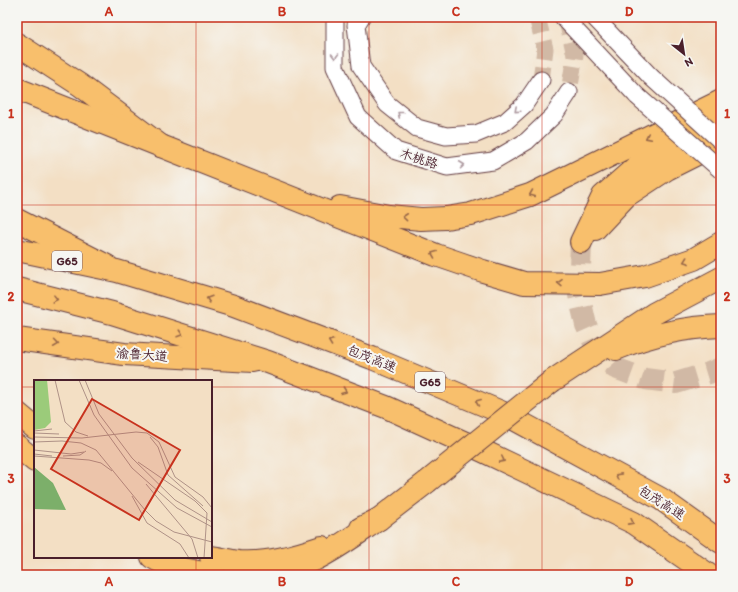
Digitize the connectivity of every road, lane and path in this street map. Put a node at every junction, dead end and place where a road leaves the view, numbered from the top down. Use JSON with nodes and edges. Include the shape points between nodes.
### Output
{"nodes":[{"id":1,"x":335,"y":17,"type":"edge"},
{"id":2,"x":361,"y":17,"type":"edge"},
{"id":3,"x":563,"y":17,"type":"edge"},
{"id":4,"x":594,"y":17,"type":"edge"},
{"id":5,"x":17,"y":44,"type":"edge"},
{"id":6,"x":541,"y":80,"type":"tunnel mouth"},
{"id":7,"x":17,"y":89,"type":"edge"},
{"id":8,"x":569,"y":92,"type":"tunnel mouth"},
{"id":9,"x":721,"y":101,"type":"edge"},
{"id":10,"x":721,"y":118,"type":"edge"},
{"id":11,"x":721,"y":141,"type":"edge"},
{"id":12,"x":161,"y":146,"type":"junction"},
{"id":13,"x":721,"y":170,"type":"edge"},
{"id":14,"x":292,"y":198,"type":"junction"},
{"id":15,"x":17,"y":220,"type":"edge"},
{"id":16,"x":721,"y":243,"type":"edge"},
{"id":17,"x":17,"y":250,"type":"edge"},
{"id":18,"x":117,"y":271,"type":"junction"},
{"id":19,"x":721,"y":278,"type":"edge"},
{"id":20,"x":17,"y":289,"type":"edge"},
{"id":21,"x":721,"y":326,"type":"edge"},
{"id":22,"x":17,"y":339,"type":"edge"},
{"id":23,"x":268,"y":362,"type":"junction"},
{"id":24,"x":552,"y":381,"type":"junction"},
{"id":25,"x":17,"y":413,"type":"edge"},
{"id":26,"x":34,"y":427,"type":"edge"},
{"id":27,"x":17,"y":446,"type":"edge"},
{"id":28,"x":34,"y":460,"type":"edge"},
{"id":29,"x":379,"y":519,"type":"junction"},
{"id":30,"x":721,"y":542,"type":"edge"},
{"id":31,"x":212,"y":557,"type":"edge"},
{"id":32,"x":154,"y":558,"type":"edge"},
{"id":33,"x":214,"y":575,"type":"edge"},
{"id":34,"x":267,"y":575,"type":"edge"},
{"id":35,"x":709,"y":575,"type":"edge"}],
"edges":[{"from":1,"to":8,"type":"street","name":"木桃路","one_way":true,"via":[[335,67],[358,117],[396,152],[447,167],[494,161],[527,141],[554,115]]},
{"from":6,"to":2,"type":"street","one_way":true,"via":[[524,105],[505,122],[476,134],[446,136],[417,128],[387,104],[361,66],[356,25]]},
{"from":3,"to":13,"type":"street","bridge":true,"via":[[637,96]]},
{"from":4,"to":11,"type":"street","bridge":true,"via":[[651,77]]},
{"from":5,"to":12,"type":"main road","via":[[80,86]]},
{"from":7,"to":12,"type":"main road"},
{"from":9,"to":14,"type":"main road","one_way":true,"via":[[530,195],[471,214],[420,219],[389,216]]},
{"from":10,"to":11,"type":"main road","via":[[639,164],[604,196],[581,242],[626,196],[667,169]]},
{"from":12,"to":14,"type":"main road"},
{"from":16,"to":14,"type":"main road","one_way":true,"via":[[694,259],[646,276],[600,284],[524,283],[436,255]]},
{"from":15,"to":18,"type":"main road"},
{"from":17,"to":18,"type":"main road","name":"包茂高速","number":"G65"},
{"from":30,"to":18,"type":"main road","name":"包茂高速","number":"G65","one_way":true,"via":[[661,499],[501,412],[372,358],[234,306]]},
{"from":19,"to":24,"type":"main road","via":[[656,313]]},
{"from":20,"to":23,"type":"main road","one_way":true,"via":[[112,313]]},
{"from":21,"to":24,"type":"main road","via":[[655,335],[617,349]]},
{"from":22,"to":23,"type":"main road","name":"渝鲁大道","one_way":true,"via":[[124,354]]},
{"from":23,"to":35,"type":"main road","one_way":true,"via":[[386,406],[634,523]]},
{"from":24,"to":29,"type":"main road","bridge":true},
{"from":25,"to":26,"type":"main road"},
{"from":27,"to":28,"type":"main road"},
{"from":29,"to":31,"type":"main road","via":[[323,547],[295,556],[240,562]]},
{"from":29,"to":34,"type":"main road","via":[[314,560]]},
{"from":32,"to":33,"type":"main road","via":[[186,570]]}]}
